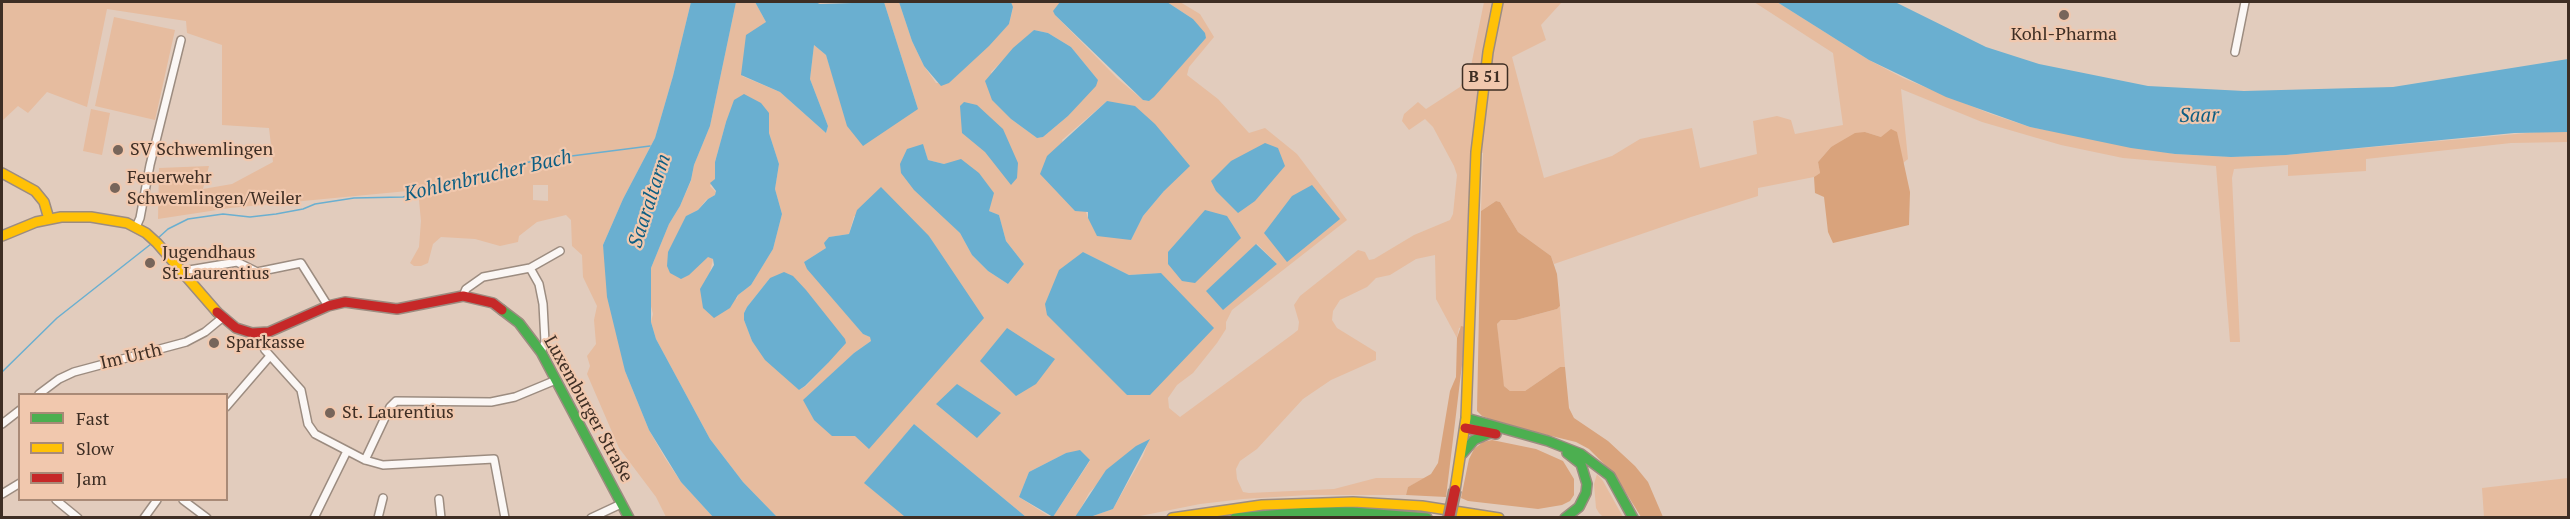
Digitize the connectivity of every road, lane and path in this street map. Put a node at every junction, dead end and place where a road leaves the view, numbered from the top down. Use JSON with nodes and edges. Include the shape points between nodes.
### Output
{"nodes":[{"id":1,"x":1498,"y":2,"type":"edge"},
{"id":2,"x":2245,"y":2,"type":"edge"},
{"id":3,"x":181,"y":40,"type":"dead end"},
{"id":4,"x":2235,"y":52,"type":"dead end"},
{"id":5,"x":2,"y":173,"type":"edge"},
{"id":6,"x":49,"y":219,"type":"junction"},
{"id":7,"x":136,"y":227,"type":"junction"},
{"id":8,"x":2,"y":236,"type":"edge"},
{"id":9,"x":560,"y":251,"type":"dead end"},
{"id":10,"x":530,"y":268,"type":"junction"},
{"id":11,"x":183,"y":271,"type":"junction"},
{"id":12,"x":463,"y":296,"type":"junction"},
{"id":13,"x":328,"y":306,"type":"junction"},
{"id":14,"x":222,"y":318,"type":"junction"},
{"id":15,"x":258,"y":333,"type":"junction"},
{"id":16,"x":541,"y":352,"type":"junction"},
{"id":17,"x":270,"y":356,"type":"junction"},
{"id":18,"x":556,"y":380,"type":"junction"},
{"id":19,"x":40,"y":393,"type":"edge"},
{"id":20,"x":228,"y":405,"type":"edge"},
{"id":21,"x":18,"y":412,"type":"edge"},
{"id":22,"x":1465,"y":423,"type":"junction"},
{"id":23,"x":2,"y":424,"type":"edge"},
{"id":24,"x":1490,"y":433,"type":"junction"},
{"id":25,"x":347,"y":451,"type":"junction"},
{"id":26,"x":1461,"y":454,"type":"junction"},
{"id":27,"x":365,"y":460,"type":"junction"},
{"id":28,"x":18,"y":484,"type":"edge"},
{"id":29,"x":2,"y":494,"type":"edge"},
{"id":30,"x":383,"y":498,"type":"dead end"},
{"id":31,"x":438,"y":499,"type":"dead end"},
{"id":32,"x":57,"y":501,"type":"edge"},
{"id":33,"x":156,"y":501,"type":"edge"},
{"id":34,"x":184,"y":501,"type":"edge"},
{"id":35,"x":621,"y":504,"type":"junction"},
{"id":36,"x":1352,"y":512,"type":"junction"},
{"id":37,"x":78,"y":518,"type":"edge"},
{"id":38,"x":144,"y":518,"type":"edge"},
{"id":39,"x":207,"y":518,"type":"edge"},
{"id":40,"x":314,"y":518,"type":"edge"},
{"id":41,"x":378,"y":518,"type":"edge"},
{"id":42,"x":441,"y":518,"type":"edge"},
{"id":43,"x":505,"y":518,"type":"edge"},
{"id":44,"x":591,"y":518,"type":"edge"},
{"id":45,"x":629,"y":518,"type":"edge"},
{"id":46,"x":1172,"y":518,"type":"edge"},
{"id":47,"x":1235,"y":518,"type":"edge"},
{"id":48,"x":1334,"y":518,"type":"edge"},
{"id":49,"x":1427,"y":518,"type":"edge"},
{"id":50,"x":1449,"y":518,"type":"edge"},
{"id":51,"x":1499,"y":518,"type":"edge"},
{"id":52,"x":1565,"y":518,"type":"edge"},
{"id":53,"x":1633,"y":518,"type":"edge"}],
"edges":[{"from":1,"to":22,"type":"main road","number":"B 51","via":[[1476,152]]},
{"from":2,"to":4,"type":"street"},
{"from":3,"to":7,"type":"street"},
{"from":5,"to":6,"type":"main road","via":[[35,191],[44,202]]},
{"from":6,"to":7,"type":"main road","via":[[98,218]]},
{"from":6,"to":8,"type":"main road"},
{"from":7,"to":11,"type":"main road"},
{"from":9,"to":10,"type":"street"},
{"from":10,"to":12,"type":"street","via":[[483,277],[466,289]]},
{"from":10,"to":16,"type":"street","via":[[543,304],[545,342]]},
{"from":11,"to":13,"type":"street","via":[[237,262],[257,273],[301,262]]},
{"from":11,"to":14,"type":"main road"},
{"from":12,"to":13,"type":"main road","name":"Luxemburger Straße","via":[[397,309],[352,302]]},
{"from":12,"to":16,"type":"main road","name":"Luxemburger Straße","via":[[501,308],[519,323]]},
{"from":13,"to":15,"type":"main road","name":"Luxemburger Straße","via":[[280,328]]},
{"from":14,"to":15,"type":"main road","via":[[236,328]]},
{"from":14,"to":19,"type":"street","name":"Im Urth","via":[[186,342],[74,372]]},
{"from":15,"to":17,"type":"street"},
{"from":16,"to":18,"type":"main road","name":"Luxemburger Straße"},
{"from":17,"to":20,"type":"street"},
{"from":17,"to":25,"type":"street","via":[[301,390],[311,430]]},
{"from":18,"to":27,"type":"street","via":[[491,402],[396,401]]},
{"from":18,"to":35,"type":"main road","name":"Luxemburger Straße"},
{"from":21,"to":23,"type":"street"},
{"from":22,"to":24,"type":"main road"},
{"from":22,"to":26,"type":"main road"},
{"from":22,"to":53,"type":"main road","via":[[1556,443],[1581,454],[1610,476]]},
{"from":24,"to":26,"type":"main road","via":[[1474,440]]},
{"from":24,"to":52,"type":"main road","via":[[1549,446],[1578,460],[1586,476],[1586,494],[1579,507]]},
{"from":25,"to":27,"type":"street"},
{"from":25,"to":40,"type":"street"},
{"from":26,"to":50,"type":"main road","bridge":true},
{"from":27,"to":43,"type":"street","via":[[394,465],[494,459]]},
{"from":28,"to":29,"type":"street"},
{"from":30,"to":41,"type":"street"},
{"from":31,"to":42,"type":"street"},
{"from":32,"to":37,"type":"street"},
{"from":33,"to":38,"type":"street"},
{"from":34,"to":39,"type":"street"},
{"from":35,"to":44,"type":"street"},
{"from":35,"to":45,"type":"main road","name":"Luxemburger Straße"},
{"from":36,"to":47,"type":"main road"},
{"from":36,"to":48,"type":"main road"},
{"from":36,"to":49,"type":"main road"},
{"from":46,"to":51,"type":"main road","via":[[1262,505],[1353,502],[1422,506]]}]}
